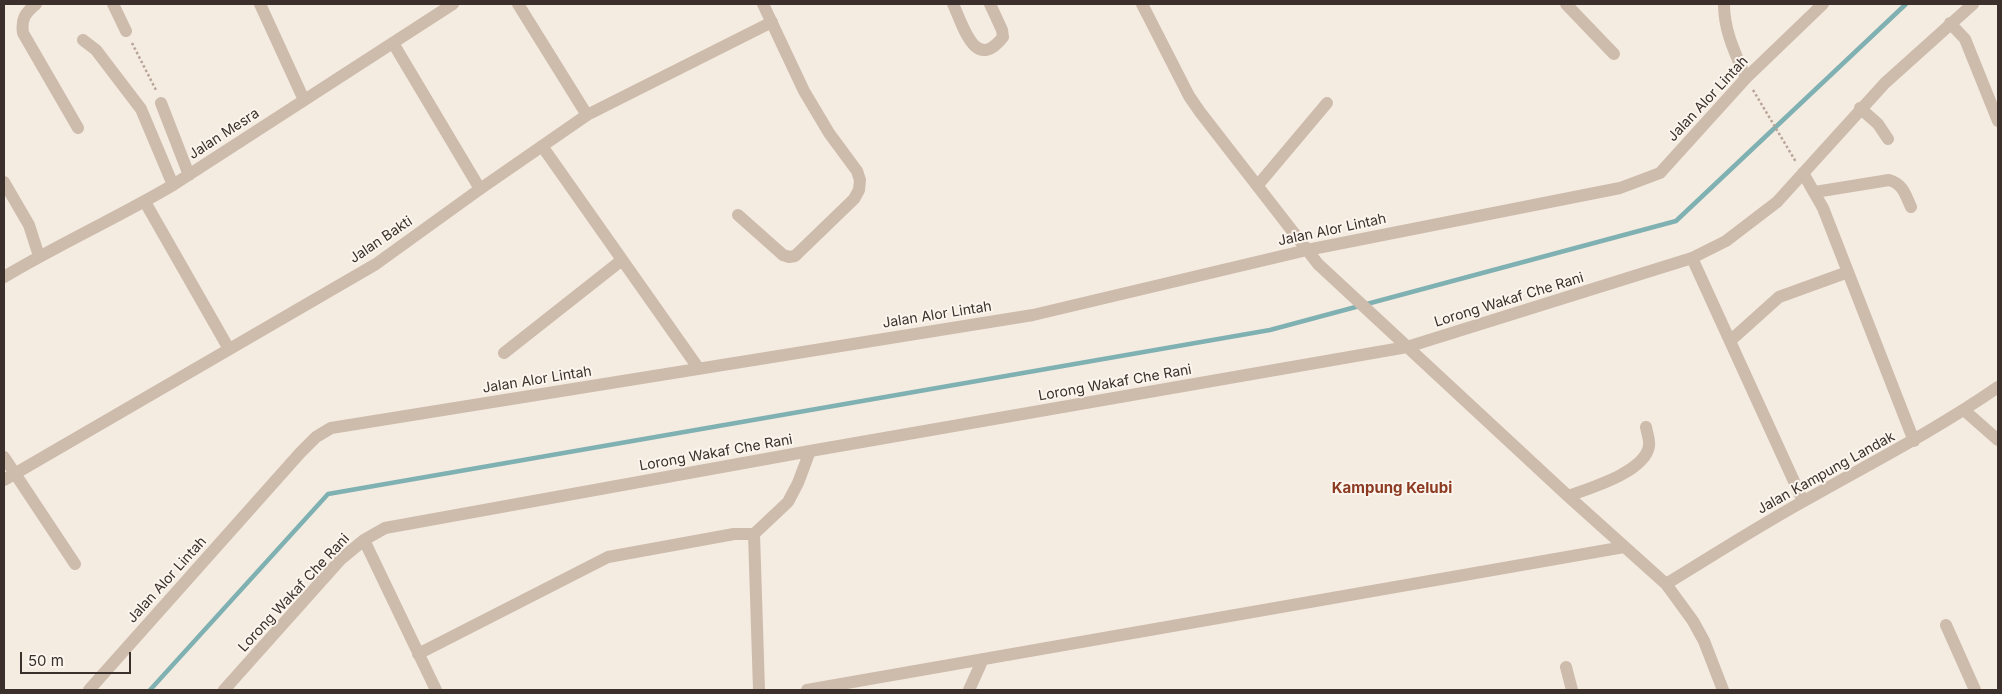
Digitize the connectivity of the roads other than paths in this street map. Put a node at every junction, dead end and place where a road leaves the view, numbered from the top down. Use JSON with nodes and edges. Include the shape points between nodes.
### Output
{"nodes":[{"id":1,"x":36,"y":4,"type":"edge"},
{"id":2,"x":113,"y":4,"type":"edge"},
{"id":3,"x":260,"y":4,"type":"edge"},
{"id":4,"x":454,"y":4,"type":"edge"},
{"id":5,"x":518,"y":4,"type":"edge"},
{"id":6,"x":763,"y":4,"type":"edge"},
{"id":7,"x":953,"y":4,"type":"edge"},
{"id":8,"x":990,"y":4,"type":"edge"},
{"id":9,"x":1142,"y":4,"type":"edge"},
{"id":10,"x":1566,"y":4,"type":"edge"},
{"id":11,"x":1724,"y":4,"type":"edge"},
{"id":12,"x":1824,"y":4,"type":"edge"},
{"id":13,"x":1973,"y":4,"type":"edge"},
{"id":14,"x":772,"y":22,"type":"junction"},
{"id":15,"x":1950,"y":23,"type":"junction"},
{"id":16,"x":126,"y":31,"type":"road end"},
{"id":17,"x":83,"y":40,"type":"dead end"},
{"id":18,"x":393,"y":43,"type":"junction"},
{"id":19,"x":1614,"y":54,"type":"dead end"},
{"id":20,"x":1746,"y":78,"type":"junction"},
{"id":21,"x":304,"y":100,"type":"junction"},
{"id":22,"x":161,"y":102,"type":"road end"},
{"id":23,"x":1327,"y":103,"type":"dead end"},
{"id":24,"x":1860,"y":108,"type":"junction"},
{"id":25,"x":588,"y":115,"type":"junction"},
{"id":26,"x":1998,"y":120,"type":"edge"},
{"id":27,"x":78,"y":128,"type":"dead end"},
{"id":28,"x":1888,"y":139,"type":"dead end"},
{"id":29,"x":542,"y":146,"type":"junction"},
{"id":30,"x":1803,"y":172,"type":"junction"},
{"id":31,"x":189,"y":175,"type":"junction"},
{"id":32,"x":4,"y":182,"type":"edge"},
{"id":33,"x":173,"y":185,"type":"junction"},
{"id":34,"x":1258,"y":185,"type":"junction"},
{"id":35,"x":480,"y":188,"type":"junction"},
{"id":36,"x":1815,"y":192,"type":"junction"},
{"id":37,"x":145,"y":202,"type":"junction"},
{"id":38,"x":1910,"y":207,"type":"dead end"},
{"id":39,"x":738,"y":215,"type":"dead end"},
{"id":40,"x":1307,"y":250,"type":"junction"},
{"id":41,"x":39,"y":256,"type":"junction"},
{"id":42,"x":1692,"y":258,"type":"junction"},
{"id":43,"x":622,"y":260,"type":"junction"},
{"id":44,"x":1848,"y":272,"type":"junction"},
{"id":45,"x":4,"y":277,"type":"edge"},
{"id":46,"x":1730,"y":341,"type":"junction"},
{"id":47,"x":1407,"y":347,"type":"junction"},
{"id":48,"x":229,"y":349,"type":"junction"},
{"id":49,"x":504,"y":354,"type":"dead end"},
{"id":50,"x":699,"y":369,"type":"junction"},
{"id":51,"x":1998,"y":388,"type":"edge"},
{"id":52,"x":1965,"y":411,"type":"junction"},
{"id":53,"x":1646,"y":427,"type":"dead end"},
{"id":54,"x":1998,"y":440,"type":"edge"},
{"id":55,"x":1914,"y":441,"type":"junction"},
{"id":56,"x":810,"y":451,"type":"junction"},
{"id":57,"x":4,"y":457,"type":"edge"},
{"id":58,"x":9,"y":477,"type":"edge"},
{"id":59,"x":1568,"y":496,"type":"junction"},
{"id":60,"x":1803,"y":501,"type":"junction"},
{"id":61,"x":754,"y":534,"type":"junction"},
{"id":62,"x":364,"y":540,"type":"junction"},
{"id":63,"x":1624,"y":547,"type":"junction"},
{"id":64,"x":75,"y":564,"type":"dead end"},
{"id":65,"x":1666,"y":584,"type":"junction"},
{"id":66,"x":1946,"y":625,"type":"dead end"},
{"id":67,"x":418,"y":654,"type":"junction"},
{"id":68,"x":983,"y":659,"type":"junction"},
{"id":69,"x":1566,"y":667,"type":"dead end"},
{"id":70,"x":89,"y":690,"type":"edge"},
{"id":71,"x":224,"y":690,"type":"edge"},
{"id":72,"x":436,"y":690,"type":"edge"},
{"id":73,"x":759,"y":690,"type":"edge"},
{"id":74,"x":807,"y":690,"type":"edge"},
{"id":75,"x":969,"y":690,"type":"edge"},
{"id":76,"x":1572,"y":690,"type":"edge"},
{"id":77,"x":1724,"y":690,"type":"edge"},
{"id":78,"x":1975,"y":690,"type":"edge"}],
"edges":[{"from":1,"to":27,"type":"street","via":[[21,22],[23,33]]},
{"from":2,"to":16,"type":"street"},
{"from":3,"to":21,"type":"street"},
{"from":4,"to":18,"type":"street","name":"Jalan Mesra"},
{"from":5,"to":25,"type":"street"},
{"from":6,"to":14,"type":"street"},
{"from":7,"to":8,"type":"street","via":[[972,45],[979,50],[996,45],[1003,37]]},
{"from":9,"to":34,"type":"street","via":[[1189,96]]},
{"from":10,"to":19,"type":"street"},
{"from":11,"to":20,"type":"street","via":[[1729,40]]},
{"from":12,"to":20,"type":"street","name":"Jalan Alor Lintah"},
{"from":13,"to":15,"type":"street","name":"Lorong Wakaf Che Rani"},
{"from":14,"to":25,"type":"street","name":"Jalan Bakti"},
{"from":14,"to":39,"type":"street","via":[[804,91],[857,171],[859,190],[854,200],[795,256],[783,255]]},
{"from":15,"to":24,"type":"street","name":"Lorong Wakaf Che Rani"},
{"from":15,"to":26,"type":"street","via":[[1965,39]]},
{"from":17,"to":33,"type":"street","via":[[96,50],[141,109]]},
{"from":18,"to":21,"type":"street","name":"Jalan Mesra"},
{"from":18,"to":35,"type":"street"},
{"from":20,"to":40,"type":"street","name":"Jalan Alor Lintah","via":[[1660,173],[1620,188]]},
{"from":21,"to":31,"type":"street","name":"Jalan Mesra"},
{"from":22,"to":31,"type":"street"},
{"from":23,"to":34,"type":"street"},
{"from":24,"to":28,"type":"street","via":[[1878,124]]},
{"from":24,"to":30,"type":"street","name":"Lorong Wakaf Che Rani"},
{"from":25,"to":29,"type":"street","name":"Jalan Bakti"},
{"from":29,"to":35,"type":"street","name":"Jalan Bakti"},
{"from":29,"to":43,"type":"street"},
{"from":30,"to":36,"type":"street"},
{"from":30,"to":42,"type":"street","name":"Lorong Wakaf Che Rani","via":[[1777,202],[1726,241]]},
{"from":31,"to":33,"type":"street","name":"Jalan Mesra"},
{"from":32,"to":41,"type":"street","via":[[29,225]]},
{"from":33,"to":37,"type":"street","name":"Jalan Mesra"},
{"from":34,"to":40,"type":"street"},
{"from":35,"to":48,"type":"street","name":"Jalan Bakti","via":[[376,264]]},
{"from":36,"to":38,"type":"street","via":[[1889,180],[1903,187]]},
{"from":36,"to":44,"type":"street"},
{"from":37,"to":41,"type":"street","name":"Jalan Mesra"},
{"from":37,"to":48,"type":"street"},
{"from":40,"to":47,"type":"street"},
{"from":40,"to":50,"type":"street","name":"Jalan Alor Lintah","via":[[1033,315]]},
{"from":41,"to":45,"type":"street","name":"Jalan Mesra"},
{"from":42,"to":46,"type":"street"},
{"from":42,"to":47,"type":"street","name":"Lorong Wakaf Che Rani"},
{"from":43,"to":49,"type":"street"},
{"from":43,"to":50,"type":"street"},
{"from":44,"to":46,"type":"street","via":[[1778,297]]},
{"from":44,"to":55,"type":"street"},
{"from":46,"to":60,"type":"street"},
{"from":47,"to":56,"type":"street","name":"Lorong Wakaf Che Rani"},
{"from":47,"to":59,"type":"street"},
{"from":48,"to":58,"type":"street","name":"Jalan Bakti"},
{"from":50,"to":70,"type":"street","name":"Jalan Alor Lintah","via":[[331,428],[300,453]]},
{"from":51,"to":52,"type":"street","name":"Jalan Kampung Landak"},
{"from":52,"to":54,"type":"street"},
{"from":52,"to":55,"type":"street","name":"Jalan Kampung Landak"},
{"from":53,"to":59,"type":"street","via":[[1649,447],[1642,461],[1601,484]]},
{"from":55,"to":60,"type":"street","name":"Jalan Kampung Landak"},
{"from":56,"to":61,"type":"street","via":[[788,502]]},
{"from":56,"to":62,"type":"street","name":"Lorong Wakaf Che Rani","via":[[384,528]]},
{"from":57,"to":58,"type":"street"},
{"from":58,"to":64,"type":"street"},
{"from":59,"to":63,"type":"street"},
{"from":60,"to":65,"type":"street","name":"Jalan Kampung Landak"},
{"from":61,"to":67,"type":"street","via":[[734,534],[608,557]]},
{"from":61,"to":73,"type":"street"},
{"from":62,"to":67,"type":"street"},
{"from":62,"to":71,"type":"street","name":"Lorong Wakaf Che Rani","via":[[342,559]]},
{"from":63,"to":65,"type":"street"},
{"from":63,"to":68,"type":"street"},
{"from":65,"to":77,"type":"street","via":[[1704,641]]},
{"from":66,"to":78,"type":"street"},
{"from":67,"to":72,"type":"street"},
{"from":68,"to":74,"type":"street"},
{"from":68,"to":75,"type":"street"},
{"from":69,"to":76,"type":"street"}]}
